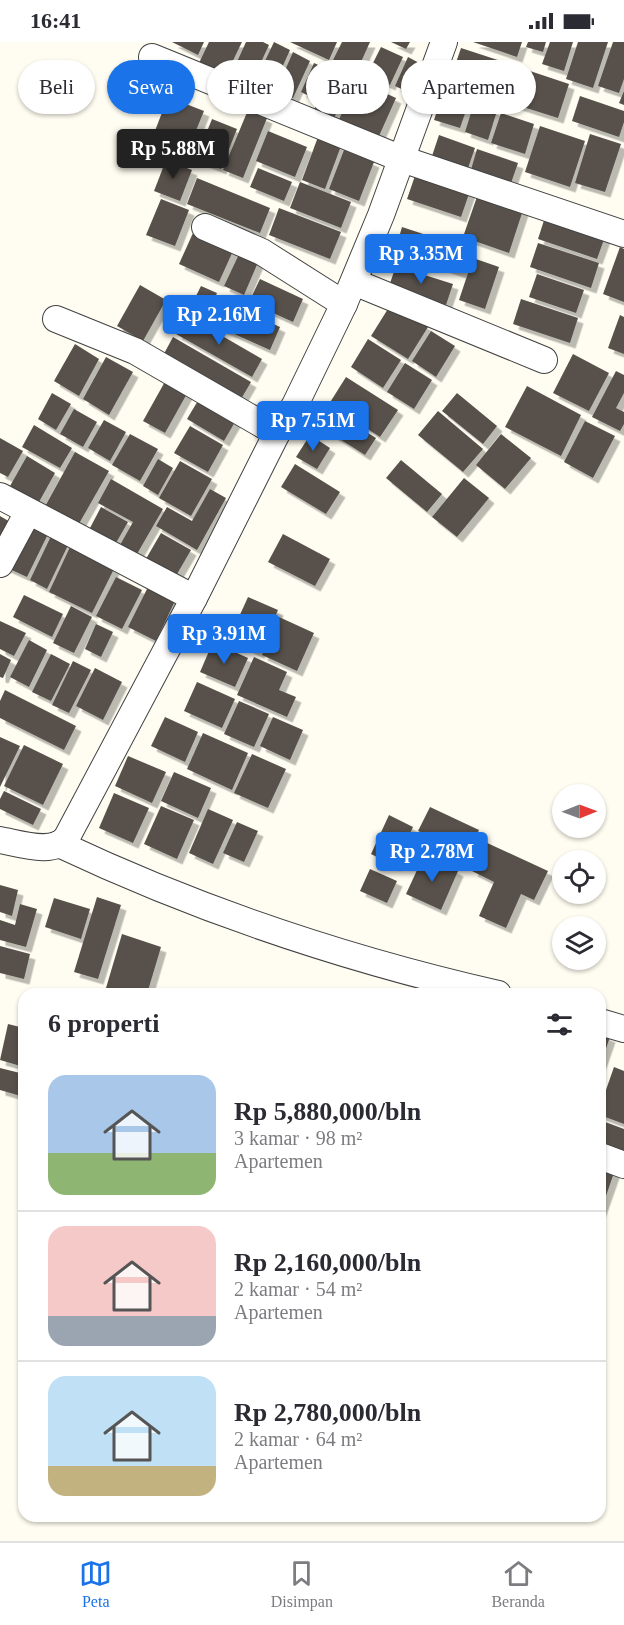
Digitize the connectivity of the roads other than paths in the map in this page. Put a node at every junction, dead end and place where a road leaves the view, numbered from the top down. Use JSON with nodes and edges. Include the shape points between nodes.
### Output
{"nodes":[{"id":1,"x":444,"y":42,"type":"edge"},
{"id":2,"x":152,"y":57,"type":"dead end"},
{"id":3,"x":402,"y":159,"type":"junction"},
{"id":4,"x":205,"y":226,"type":"dead end"},
{"id":5,"x":624,"y":234,"type":"edge"},
{"id":6,"x":349,"y":293,"type":"junction"},
{"id":7,"x":56,"y":319,"type":"dead end"},
{"id":8,"x":544,"y":360,"type":"dead end"},
{"id":9,"x":277,"y":433,"type":"junction"},
{"id":10,"x":0,"y":496,"type":"edge"},
{"id":11,"x":28,"y":512,"type":"junction"},
{"id":12,"x":0,"y":564,"type":"edge"},
{"id":13,"x":194,"y":598,"type":"junction"},
{"id":14,"x":0,"y":840,"type":"edge"},
{"id":15,"x":59,"y":844,"type":"junction"},
{"id":16,"x":453,"y":988,"type":"edge"},
{"id":17,"x":606,"y":1024,"type":"edge"},
{"id":18,"x":624,"y":1029,"type":"edge"},
{"id":19,"x":606,"y":1158,"type":"edge"},
{"id":20,"x":624,"y":1165,"type":"edge"}],
"edges":[{"from":1,"to":3,"type":"street"},
{"from":2,"to":3,"type":"street"},
{"from":3,"to":5,"type":"street"},
{"from":3,"to":6,"type":"street"},
{"from":4,"to":6,"type":"street"},
{"from":6,"to":8,"type":"street"},
{"from":6,"to":9,"type":"street","via":[[295,405]]},
{"from":7,"to":9,"type":"street","via":[[135,351]]},
{"from":9,"to":13,"type":"street"},
{"from":10,"to":11,"type":"street"},
{"from":11,"to":12,"type":"street"},
{"from":11,"to":13,"type":"street"},
{"from":13,"to":15,"type":"street","via":[[67,837]]},
{"from":14,"to":15,"type":"street","via":[[43,847]]},
{"from":15,"to":16,"type":"street","via":[[232,918]]},
{"from":17,"to":18,"type":"street"},
{"from":19,"to":20,"type":"street"}]}
